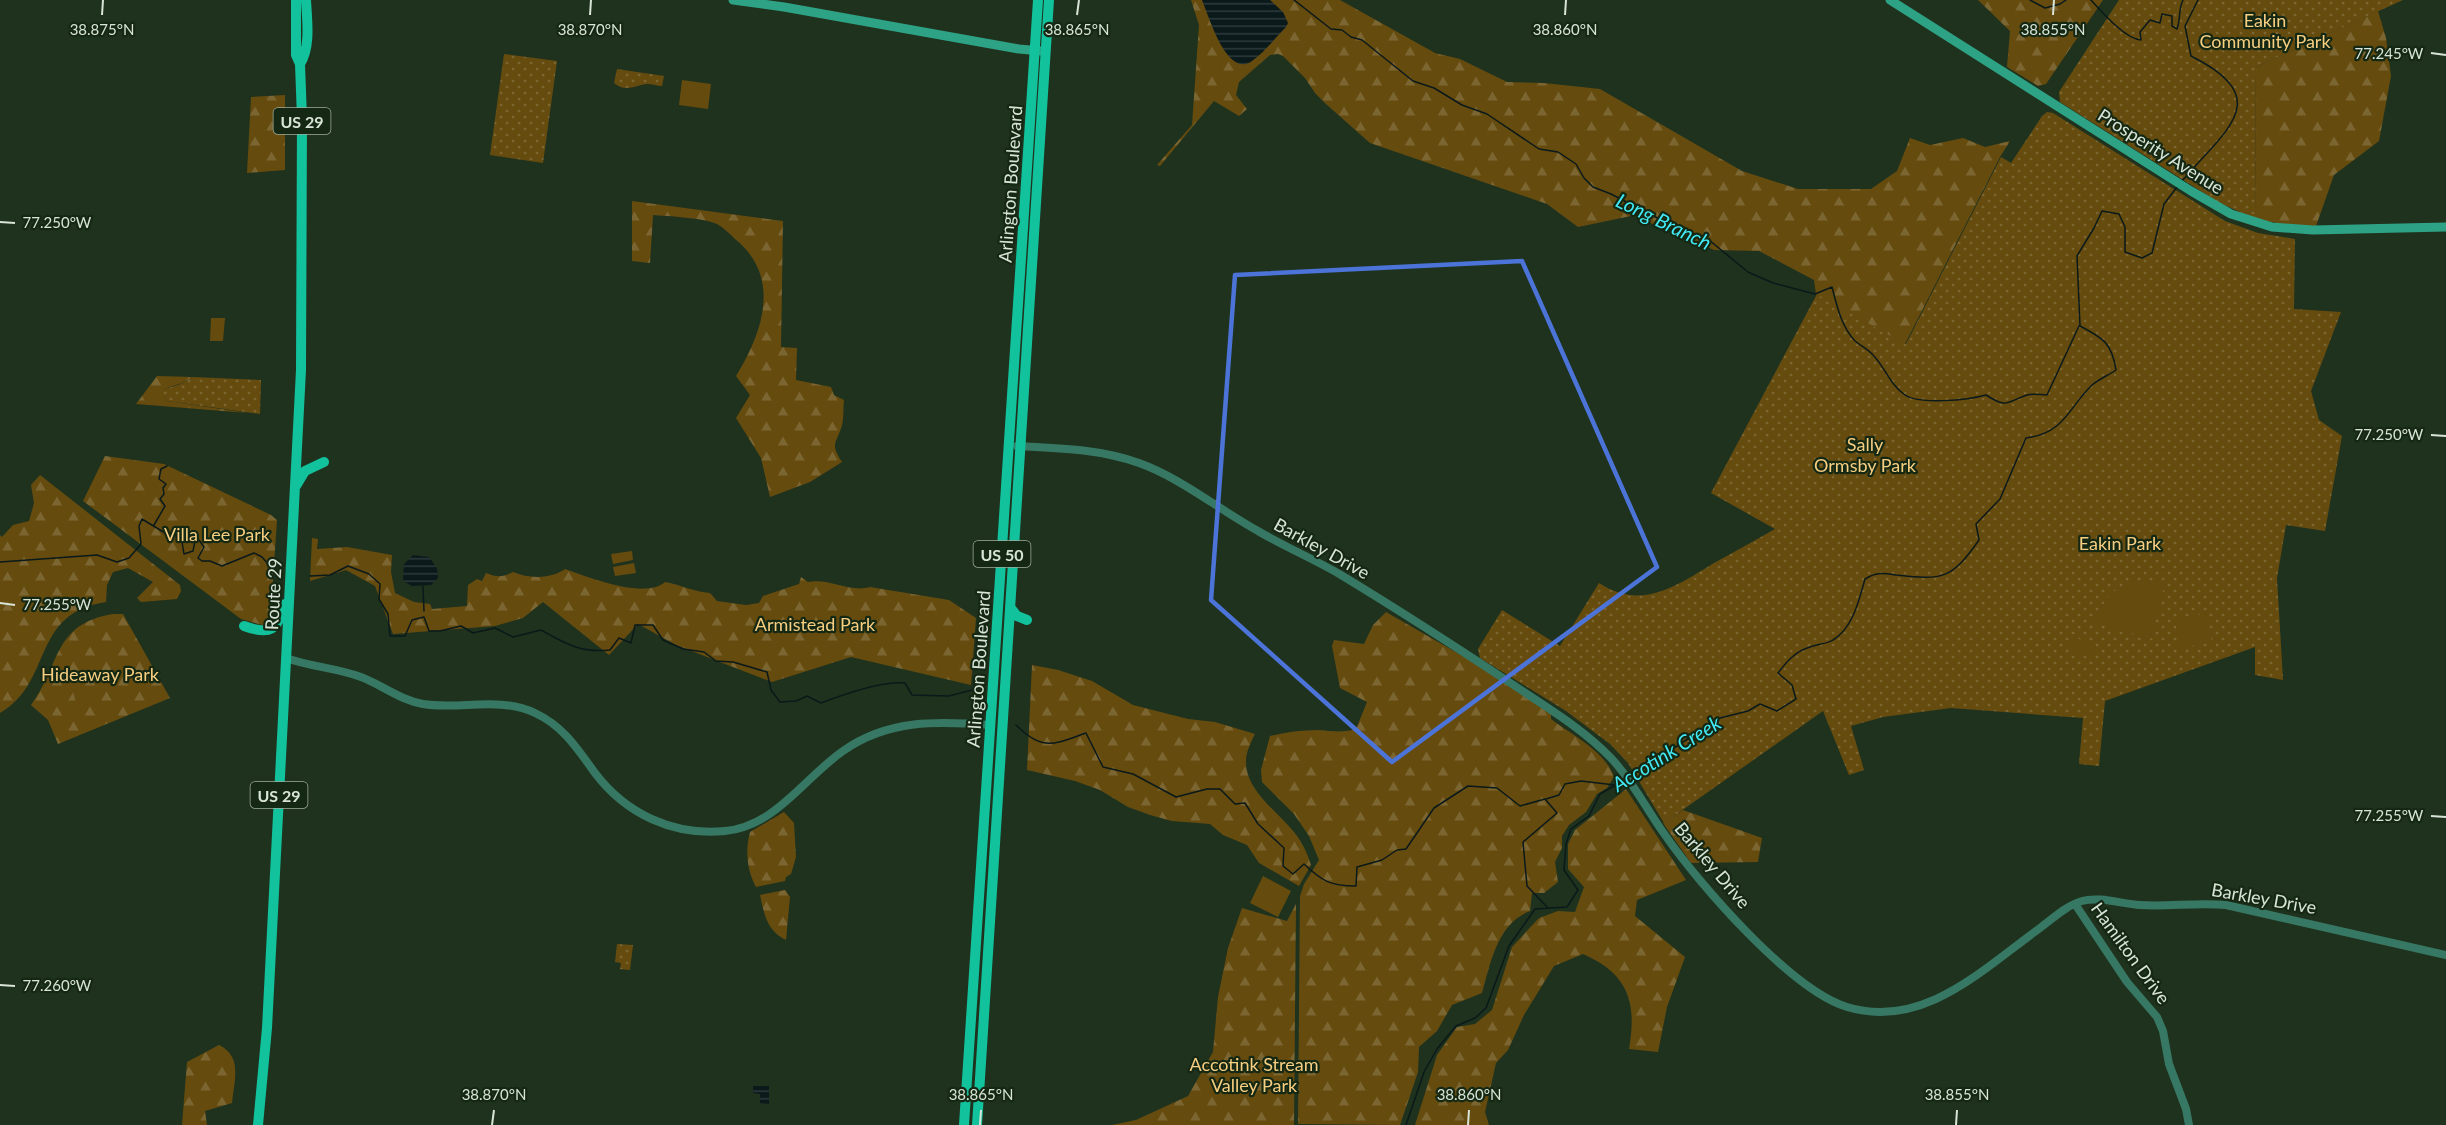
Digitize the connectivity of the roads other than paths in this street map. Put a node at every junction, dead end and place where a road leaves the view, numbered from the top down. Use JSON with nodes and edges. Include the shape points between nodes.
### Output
{"nodes":[{"id":1,"x":296,"y":0,"type":"edge"},
{"id":2,"x":306,"y":0,"type":"edge"},
{"id":3,"x":733,"y":0,"type":"edge"},
{"id":4,"x":1038,"y":0,"type":"edge"},
{"id":5,"x":1049,"y":0,"type":"edge"},
{"id":6,"x":1890,"y":0,"type":"edge"},
{"id":7,"x":1040,"y":51,"type":"junction"},
{"id":8,"x":300,"y":64,"type":"junction"},
{"id":9,"x":2446,"y":227,"type":"edge"},
{"id":10,"x":297,"y":439,"type":"junction"},
{"id":11,"x":1015,"y":446,"type":"junction"},
{"id":12,"x":294,"y":489,"type":"junction"},
{"id":13,"x":290,"y":589,"type":"junction"},
{"id":14,"x":1010,"y":608,"type":"junction"},
{"id":15,"x":1027,"y":620,"type":"dead end"},
{"id":16,"x":244,"y":626,"type":"dead end"},
{"id":17,"x":286,"y":658,"type":"junction"},
{"id":18,"x":991,"y":725,"type":"junction"},
{"id":19,"x":2075,"y":904,"type":"junction"},
{"id":20,"x":2446,"y":955,"type":"edge"},
{"id":21,"x":258,"y":1125,"type":"edge"},
{"id":22,"x":964,"y":1125,"type":"edge"},
{"id":23,"x":977,"y":1125,"type":"edge"},
{"id":24,"x":2189,"y":1125,"type":"edge"}],
"edges":[{"from":1,"to":8,"type":"main road","name":"Route 29","number":"US 29","via":[[296,55]]},
{"from":2,"to":8,"type":"main road","name":"Route 29","number":"US 29","via":[[307,38],[305,57]]},
{"from":3,"to":7,"type":"main road"},
{"from":4,"to":7,"type":"main road","name":"Arlington Boulevard","number":"US 50"},
{"from":5,"to":7,"type":"main road","name":"Arlington Boulevard","number":"US 50"},
{"from":6,"to":9,"type":"main road","name":"Prosperity Avenue","via":[[2231,214],[2272,227],[2313,230]]},
{"from":7,"to":11,"type":"main road","name":"Arlington Boulevard","number":"US 50"},
{"from":8,"to":10,"type":"main road","name":"Route 29","number":"US 29","via":[[301,346]]},
{"from":10,"to":12,"type":"main road","name":"Route 29","number":"US 29"},
{"from":10,"to":12,"type":"main road","via":[[305,458],[324,462],[304,471]]},
{"from":11,"to":14,"type":"main road","name":"Arlington Boulevard","number":"US 50"},
{"from":11,"to":18,"type":"main road","name":"Arlington Boulevard","number":"US 50"},
{"from":11,"to":19,"type":"street","name":"Barkley Drive","via":[[1111,455],[1166,475],[1342,576],[1481,663],[1578,729],[1619,767],[1667,838],[1725,908],[1800,980],[1828,999],[1851,1008],[1879,1012],[1923,1006],[1966,982]]},
{"from":12,"to":13,"type":"main road","name":"Route 29","number":"US 29"},
{"from":13,"to":16,"type":"main road","via":[[275,627],[262,632]]},
{"from":13,"to":17,"type":"main road","name":"Route 29","number":"US 29"},
{"from":14,"to":15,"type":"main road"},
{"from":14,"to":23,"type":"main road","name":"Arlington Boulevard","number":"US 50"},
{"from":17,"to":18,"type":"street","via":[[361,677],[420,703],[497,704],[529,711],[564,732],[622,802],[652,820],[692,831],[729,830],[766,817],[851,745],[883,730],[927,722]]},
{"from":17,"to":21,"type":"main road","name":"Route 29","number":"US 29"},
{"from":18,"to":22,"type":"main road","name":"Arlington Boulevard","number":"US 50"},
{"from":19,"to":20,"type":"street","name":"Barkley Drive","via":[[2090,899],[2140,905],[2226,905]]},
{"from":19,"to":24,"type":"street","name":"Hamilton Drive","via":[[2127,982],[2157,1017]]}]}
